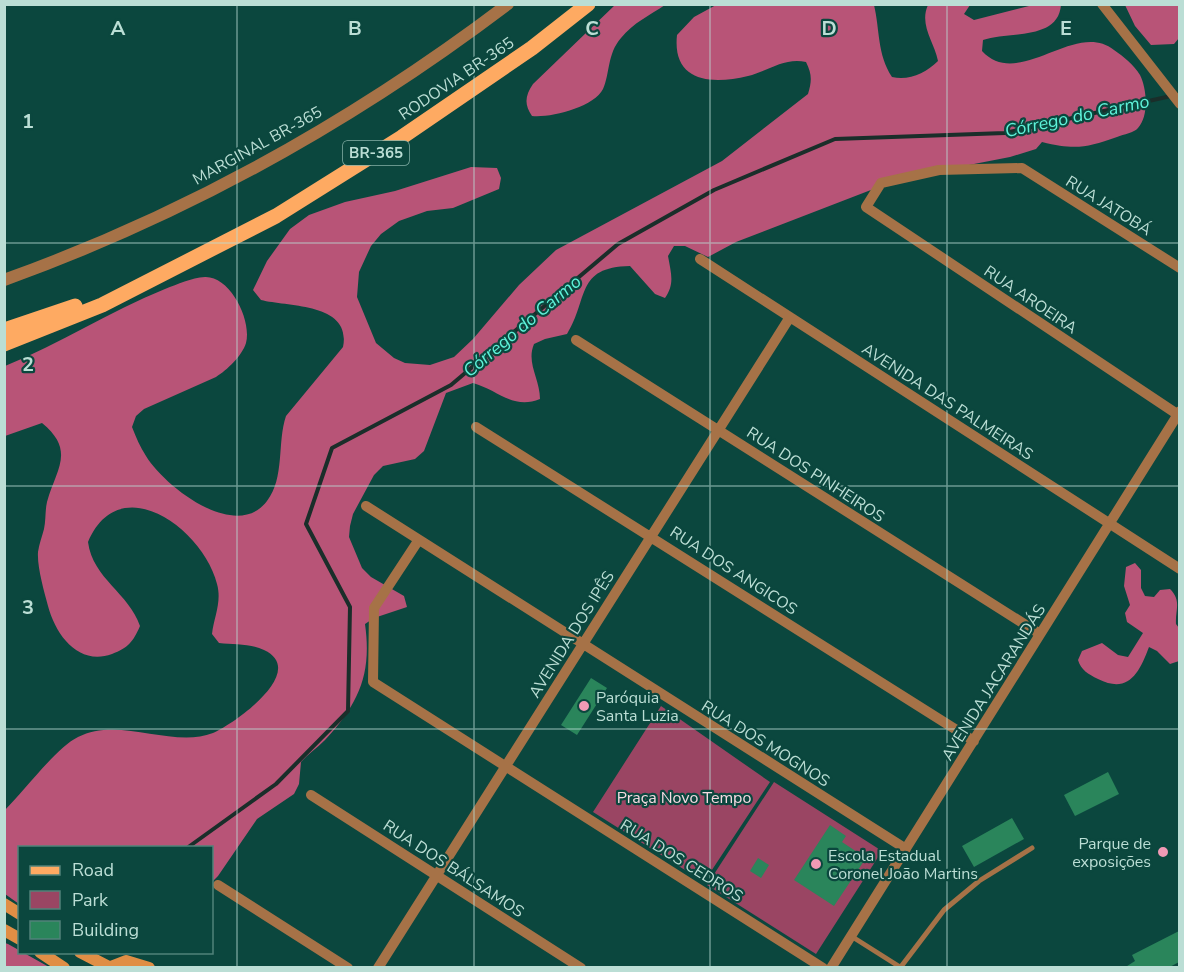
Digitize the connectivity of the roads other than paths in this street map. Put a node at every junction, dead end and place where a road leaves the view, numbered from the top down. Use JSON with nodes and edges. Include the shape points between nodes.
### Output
{"nodes":[{"id":1,"x":508,"y":4,"type":"edge"},
{"id":2,"x":588,"y":4,"type":"edge"},
{"id":3,"x":1102,"y":4,"type":"edge"},
{"id":4,"x":1179,"y":104,"type":"edge"},
{"id":5,"x":866,"y":207,"type":"joint"},
{"id":6,"x":700,"y":259,"type":"dead end"},
{"id":7,"x":1179,"y":268,"type":"edge"},
{"id":8,"x":151,"y":279,"type":"junction"},
{"id":9,"x":4,"y":280,"type":"edge"},
{"id":10,"x":790,"y":317,"type":"junction"},
{"id":11,"x":4,"y":330,"type":"edge"},
{"id":12,"x":576,"y":340,"type":"dead end"},
{"id":13,"x":4,"y":344,"type":"edge"},
{"id":14,"x":1179,"y":414,"type":"edge"},
{"id":15,"x":476,"y":427,"type":"dead end"},
{"id":16,"x":719,"y":430,"type":"junction"},
{"id":17,"x":366,"y":507,"type":"dead end"},
{"id":18,"x":1109,"y":523,"type":"junction"},
{"id":19,"x":652,"y":536,"type":"junction"},
{"id":20,"x":418,"y":541,"type":"junction"},
{"id":21,"x":1179,"y":570,"type":"edge"},
{"id":22,"x":1040,"y":634,"type":"junction"},
{"id":23,"x":582,"y":645,"type":"junction"},
{"id":24,"x":974,"y":741,"type":"junction"},
{"id":25,"x":505,"y":766,"type":"junction"},
{"id":26,"x":311,"y":795,"type":"dead end"},
{"id":27,"x":1032,"y":848,"type":"dead end"},
{"id":28,"x":906,"y":849,"type":"junction"},
{"id":29,"x":437,"y":874,"type":"junction"},
{"id":30,"x":218,"y":885,"type":"dead end"},
{"id":31,"x":4,"y":904,"type":"edge"},
{"id":32,"x":18,"y":913,"type":"edge"},
{"id":33,"x":4,"y":930,"type":"edge"},
{"id":34,"x":851,"y":936,"type":"junction"},
{"id":35,"x":18,"y":938,"type":"edge"},
{"id":36,"x":43,"y":954,"type":"edge"},
{"id":37,"x":84,"y":954,"type":"edge"},
{"id":38,"x":109,"y":967,"type":"edge"},
{"id":39,"x":900,"y":967,"type":"edge"},
{"id":40,"x":64,"y":968,"type":"edge"},
{"id":41,"x":149,"y":968,"type":"edge"},
{"id":42,"x":348,"y":968,"type":"edge"},
{"id":43,"x":378,"y":968,"type":"edge"},
{"id":44,"x":581,"y":968,"type":"edge"},
{"id":45,"x":823,"y":968,"type":"edge"},
{"id":46,"x":831,"y":968,"type":"edge"}],
"edges":[{"from":1,"to":9,"type":"street","name":"MARGINAL BR-365","via":[[357,107],[226,184],[103,243]]},
{"from":2,"to":8,"type":"main road","name":"RODOVIA BR-365","number":"BR-365","via":[[532,48],[295,204]]},
{"from":3,"to":4,"type":"street"},
{"from":5,"to":7,"type":"street","name":"RUA JATOBÁ","via":[[881,183],[939,170],[1022,168]]},
{"from":5,"to":14,"type":"street","name":"RUA AROEIRA"},
{"from":6,"to":10,"type":"street","name":"AVENIDA DAS PALMEIRAS"},
{"from":8,"to":11,"type":"main road","name":"RODOVIA BR-365","number":"BR-365"},
{"from":8,"to":13,"type":"main road","name":"RODOVIA BR-365","number":"BR-365","via":[[102,305]]},
{"from":10,"to":16,"type":"street","name":"AVENIDA DOS IPÊS"},
{"from":10,"to":18,"type":"street","name":"AVENIDA DAS PALMEIRAS"},
{"from":12,"to":16,"type":"street","name":"RUA DOS PINHEIROS"},
{"from":14,"to":18,"type":"street","name":"AVENIDA JACARANDÁS"},
{"from":15,"to":19,"type":"street","name":"RUA DOS ANGICOS"},
{"from":16,"to":19,"type":"street","name":"AVENIDA DOS IPÊS"},
{"from":16,"to":22,"type":"street","name":"RUA DOS PINHEIROS"},
{"from":17,"to":20,"type":"street","name":"RUA DOS MOGNOS"},
{"from":18,"to":21,"type":"street","name":"AVENIDA DAS PALMEIRAS"},
{"from":18,"to":22,"type":"street","name":"AVENIDA JACARANDÁS"},
{"from":19,"to":23,"type":"street","name":"AVENIDA DOS IPÊS"},
{"from":19,"to":24,"type":"street","name":"RUA DOS ANGICOS"},
{"from":20,"to":23,"type":"street","name":"RUA DOS MOGNOS"},
{"from":20,"to":25,"type":"street","name":"RUA DOS CEDROS","via":[[374,608],[373,682]]},
{"from":22,"to":24,"type":"street","name":"AVENIDA JACARANDÁS"},
{"from":23,"to":25,"type":"street","name":"AVENIDA DOS IPÊS"},
{"from":23,"to":28,"type":"street","name":"RUA DOS MOGNOS"},
{"from":24,"to":28,"type":"street","name":"AVENIDA JACARANDÁS"},
{"from":25,"to":29,"type":"street","name":"AVENIDA DOS IPÊS"},
{"from":25,"to":45,"type":"street","name":"RUA DOS CEDROS"},
{"from":26,"to":29,"type":"street","name":"RUA DOS BÁLSAMOS"},
{"from":27,"to":39,"type":"lane","via":[[979,881],[944,910]]},
{"from":28,"to":34,"type":"street","name":"AVENIDA JACARANDÁS"},
{"from":29,"to":43,"type":"street","name":"AVENIDA DOS IPÊS"},
{"from":29,"to":44,"type":"street","name":"RUA DOS BÁLSAMOS"},
{"from":30,"to":42,"type":"street"},
{"from":31,"to":32,"type":"main road"},
{"from":33,"to":35,"type":"main road"},
{"from":34,"to":39,"type":"lane"},
{"from":34,"to":46,"type":"street","name":"AVENIDA JACARANDÁS"},
{"from":36,"to":40,"type":"main road"},
{"from":37,"to":38,"type":"main road"},
{"from":38,"to":41,"type":"main road","via":[[126,961]]}]}
